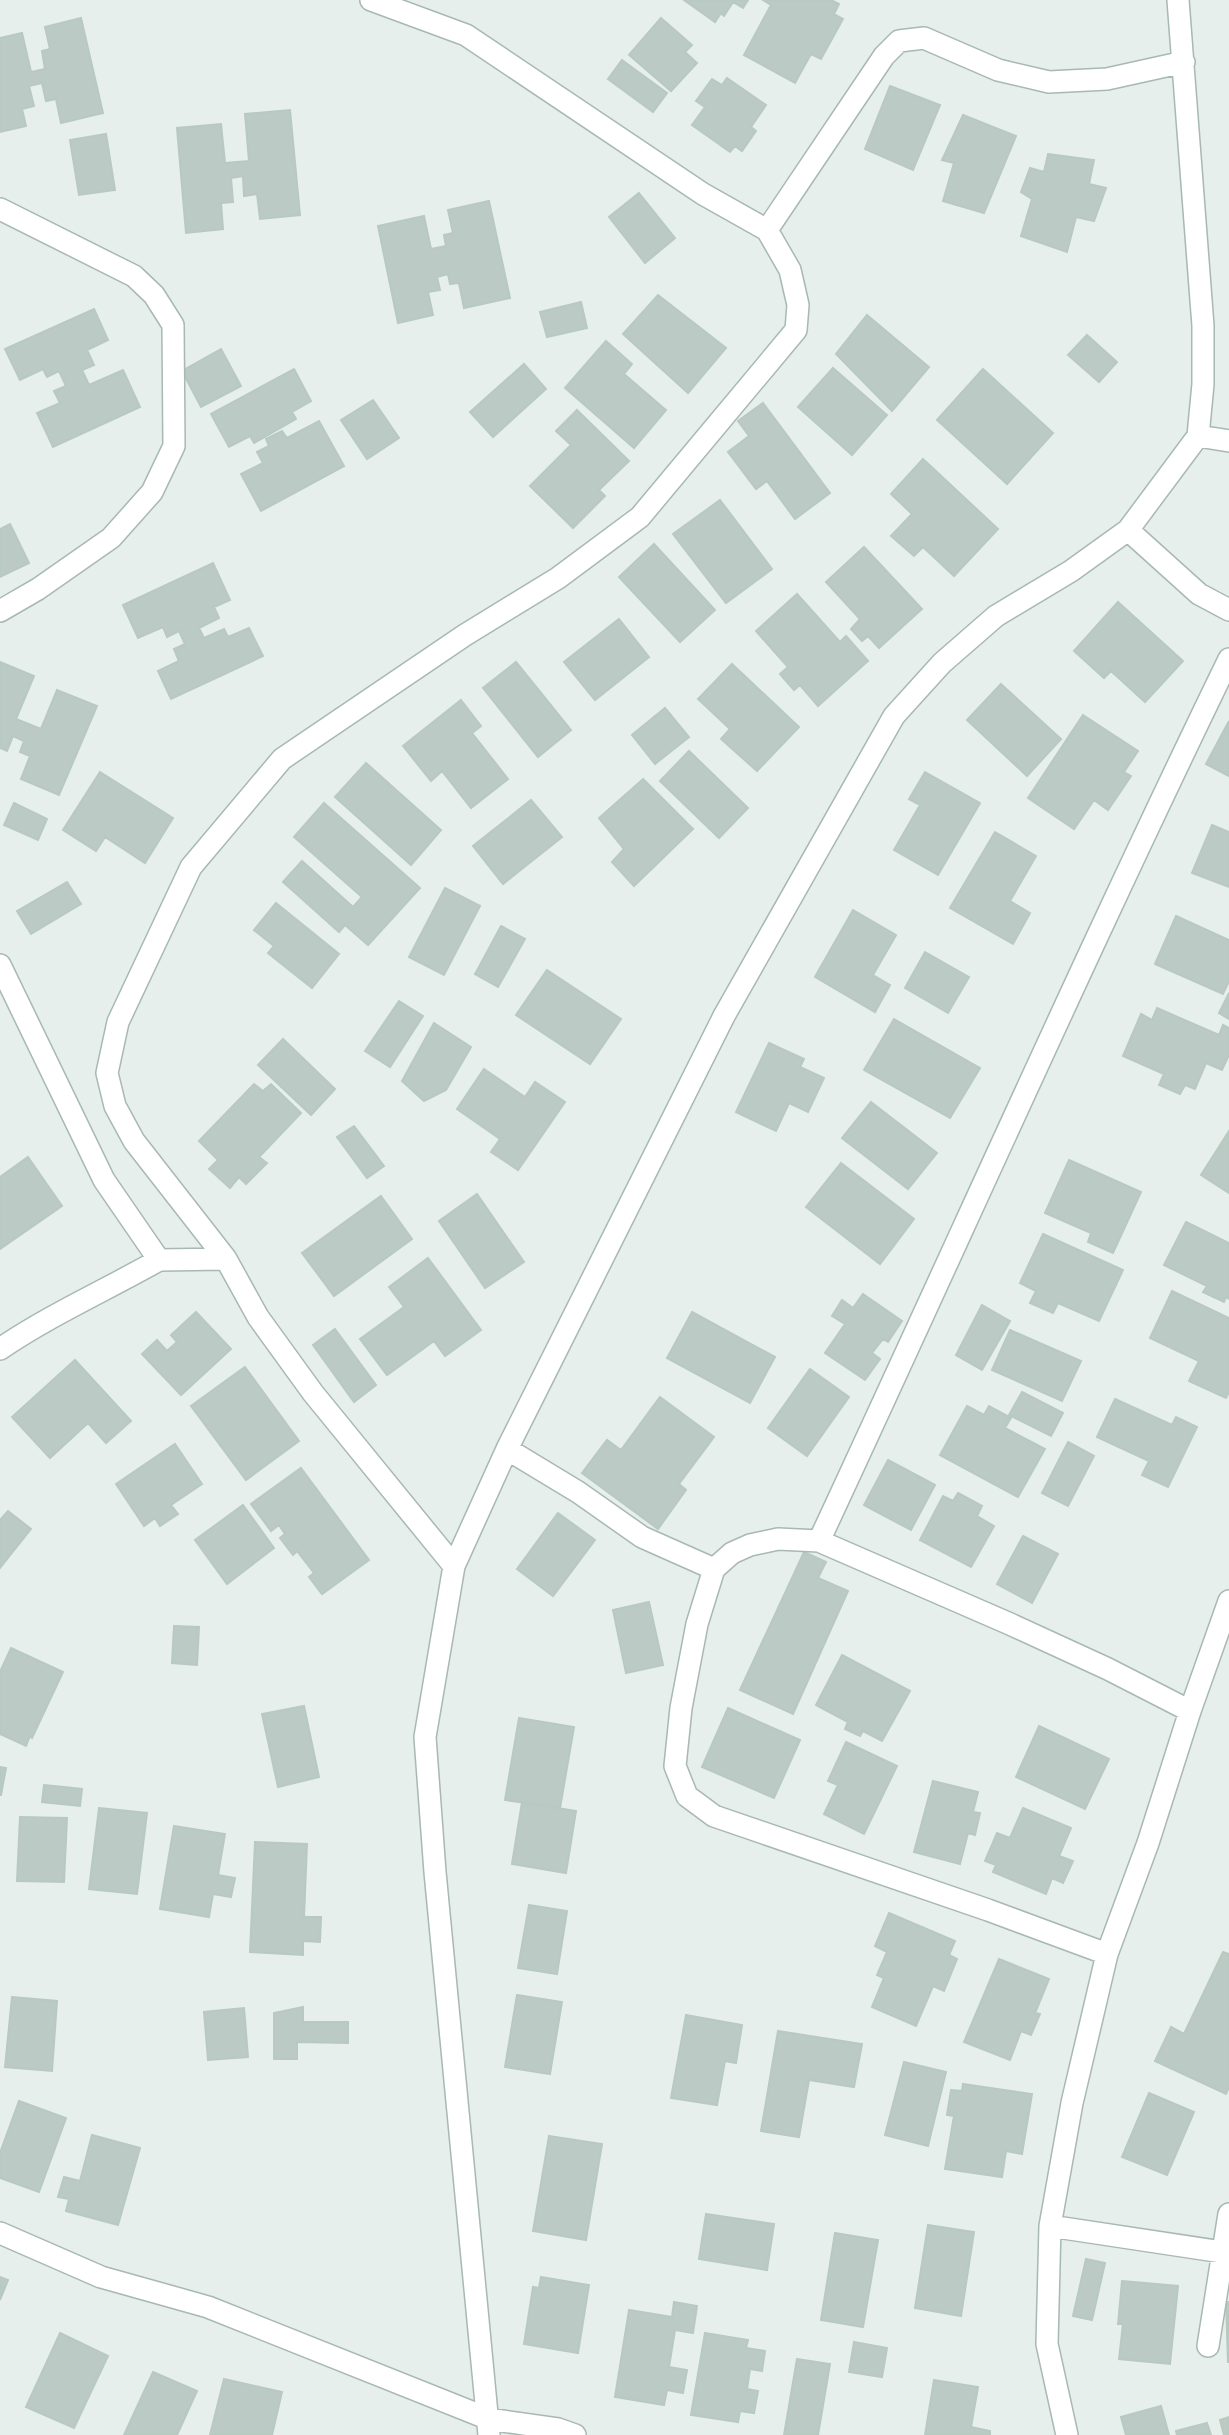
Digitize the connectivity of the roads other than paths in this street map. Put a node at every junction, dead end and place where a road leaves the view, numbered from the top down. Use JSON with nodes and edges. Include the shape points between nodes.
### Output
{"nodes":[{"id":1,"x":371,"y":0,"type":"edge"},
{"id":2,"x":1178,"y":0,"type":"edge"},
{"id":3,"x":1184,"y":62,"type":"junction"},
{"id":4,"x":0,"y":209,"type":"edge"},
{"id":5,"x":767,"y":230,"type":"junction"},
{"id":6,"x":1198,"y":436,"type":"junction"},
{"id":7,"x":1229,"y":441,"type":"edge"},
{"id":8,"x":1128,"y":530,"type":"junction"},
{"id":9,"x":1229,"y":610,"type":"edge"},
{"id":10,"x":0,"y":611,"type":"edge"},
{"id":11,"x":1229,"y":659,"type":"edge"},
{"id":12,"x":0,"y":965,"type":"edge"},
{"id":13,"x":226,"y":1259,"type":"junction"},
{"id":14,"x":159,"y":1260,"type":"junction"},
{"id":15,"x":0,"y":1349,"type":"edge"},
{"id":16,"x":507,"y":1449,"type":"junction"},
{"id":17,"x":819,"y":1541,"type":"junction"},
{"id":18,"x":454,"y":1566,"type":"junction"},
{"id":19,"x":714,"y":1569,"type":"junction"},
{"id":20,"x":1229,"y":1601,"type":"edge"},
{"id":21,"x":1190,"y":1711,"type":"junction"},
{"id":22,"x":1107,"y":1954,"type":"junction"},
{"id":23,"x":1229,"y":2214,"type":"edge"},
{"id":24,"x":1050,"y":2226,"type":"junction"},
{"id":25,"x":0,"y":2233,"type":"edge"},
{"id":26,"x":1226,"y":2252,"type":"edge"},
{"id":27,"x":1208,"y":2346,"type":"dead end"},
{"id":28,"x":489,"y":2427,"type":"edge"},
{"id":29,"x":575,"y":2435,"type":"edge"},
{"id":30,"x":1067,"y":2435,"type":"edge"}],
"edges":[{"from":1,"to":5,"type":"street","via":[[466,35],[704,194]]},
{"from":2,"to":3,"type":"street"},
{"from":3,"to":5,"type":"street","via":[[1107,79],[1049,82],[998,70],[924,38],[899,41],[884,55]]},
{"from":3,"to":6,"type":"street","via":[[1203,326]]},
{"from":4,"to":10,"type":"street","via":[[134,276],[154,295],[173,324],[174,446],[152,492],[111,538]]},
{"from":5,"to":13,"type":"street","via":[[790,270],[798,305],[796,330],[640,517],[558,578],[282,760],[191,867],[118,1022],[107,1073],[115,1106],[134,1142]]},
{"from":6,"to":7,"type":"street"},
{"from":6,"to":8,"type":"street"},
{"from":8,"to":9,"type":"street","via":[[1199,594]]},
{"from":8,"to":16,"type":"street","via":[[996,616],[942,663],[894,716],[724,1016]]},
{"from":11,"to":17,"type":"street","via":[[1084,961]]},
{"from":12,"to":14,"type":"street","via":[[104,1180]]},
{"from":13,"to":14,"type":"street"},
{"from":13,"to":18,"type":"street","via":[[258,1317],[313,1393]]},
{"from":14,"to":15,"type":"street"},
{"from":16,"to":18,"type":"street"},
{"from":16,"to":19,"type":"street","via":[[642,1537]]},
{"from":17,"to":19,"type":"street","via":[[778,1539],[750,1545]]},
{"from":17,"to":21,"type":"street","via":[[1023,1630]]},
{"from":18,"to":28,"type":"street","via":[[425,1737]]},
{"from":19,"to":22,"type":"street","via":[[697,1624],[681,1708],[675,1766],[687,1796],[714,1816]]},
{"from":20,"to":21,"type":"street"},
{"from":21,"to":22,"type":"street"},
{"from":22,"to":24,"type":"street","via":[[1072,2103]]},
{"from":23,"to":26,"type":"street"},
{"from":24,"to":26,"type":"street"},
{"from":24,"to":30,"type":"street","via":[[1047,2344]]},
{"from":25,"to":28,"type":"street","via":[[101,2277],[208,2307]]},
{"from":26,"to":27,"type":"street"},
{"from":28,"to":29,"type":"street","via":[[558,2429]]}]}
